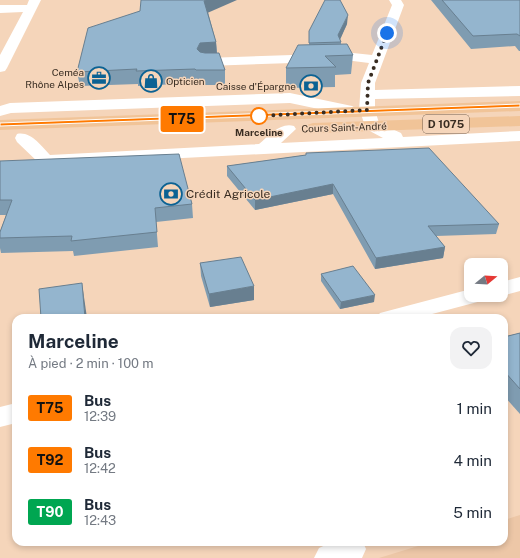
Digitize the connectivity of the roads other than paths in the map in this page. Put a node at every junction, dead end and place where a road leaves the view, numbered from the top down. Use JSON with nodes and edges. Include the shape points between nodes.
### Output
{"nodes":[{"id":1,"x":395,"y":0,"type":"edge"},
{"id":2,"x":30,"y":8,"type":"edge"},
{"id":3,"x":4,"y":13,"type":"edge"},
{"id":4,"x":377,"y":60,"type":"junction"},
{"id":5,"x":206,"y":62,"type":"edge"},
{"id":6,"x":0,"y":68,"type":"edge"},
{"id":7,"x":204,"y":87,"type":"edge"},
{"id":8,"x":122,"y":89,"type":"edge"},
{"id":9,"x":520,"y":91,"type":"edge"},
{"id":10,"x":218,"y":100,"type":"junction"},
{"id":11,"x":115,"y":104,"type":"junction"},
{"id":12,"x":520,"y":106,"type":"edge"},
{"id":13,"x":0,"y":110,"type":"edge"},
{"id":14,"x":365,"y":111,"type":"junction"},
{"id":15,"x":520,"y":120,"type":"edge"},
{"id":16,"x":0,"y":125,"type":"edge"},
{"id":17,"x":288,"y":129,"type":"junction"},
{"id":18,"x":520,"y":136,"type":"edge"},
{"id":19,"x":23,"y":138,"type":"junction"},
{"id":20,"x":0,"y":140,"type":"edge"},
{"id":21,"x":404,"y":141,"type":"junction"},
{"id":22,"x":263,"y":150,"type":"junction"},
{"id":23,"x":520,"y":284,"type":"edge"},
{"id":24,"x":508,"y":287,"type":"edge"},
{"id":25,"x":464,"y":298,"type":"edge"},
{"id":26,"x":403,"y":314,"type":"edge"},
{"id":27,"x":12,"y":414,"type":"edge"},
{"id":28,"x":0,"y":417,"type":"edge"}],
"edges":[{"from":1,"to":4,"type":"street","via":[[398,5]]},
{"from":2,"to":3,"type":"street"},
{"from":2,"to":6,"type":"street"},
{"from":4,"to":5,"type":"street","via":[[353,57]]},
{"from":4,"to":14,"type":"street","via":[[368,83]]},
{"from":7,"to":10,"type":"street","via":[[218,86]]},
{"from":8,"to":11,"type":"street"},
{"from":9,"to":14,"type":"street","name":"Cours Saint-André"},
{"from":10,"to":11,"type":"street","name":"Cours Saint-André"},
{"from":10,"to":14,"type":"street","name":"Cours Saint-André","via":[[290,98]]},
{"from":11,"to":13,"type":"street","name":"Cours Saint-André"},
{"from":12,"to":14,"type":"main road","name":"Cours Saint-André","number":"D 1075"},
{"from":14,"to":15,"type":"main road","name":"Cours Saint-André","number":"D 1075"},
{"from":14,"to":16,"type":"main road","name":"Cours Saint-André","number":"D 1075"},
{"from":14,"to":17,"type":"main road","name":"Cours Saint-André","number":"D 1075"},
{"from":14,"to":21,"type":"street"},
{"from":17,"to":19,"type":"main road","name":"Cours Saint-André","number":"D 1075"},
{"from":17,"to":22,"type":"street"},
{"from":18,"to":21,"type":"street","name":"Cours Saint-André"},
{"from":19,"to":20,"type":"main road","name":"Cours Saint-André","number":"D 1075"},
{"from":19,"to":22,"type":"street","name":"Cours Saint-André","via":[[46,160]]},
{"from":21,"to":22,"type":"street","name":"Cours Saint-André"},
{"from":23,"to":24,"type":"street"},
{"from":25,"to":26,"type":"street"},
{"from":27,"to":28,"type":"street"}]}
